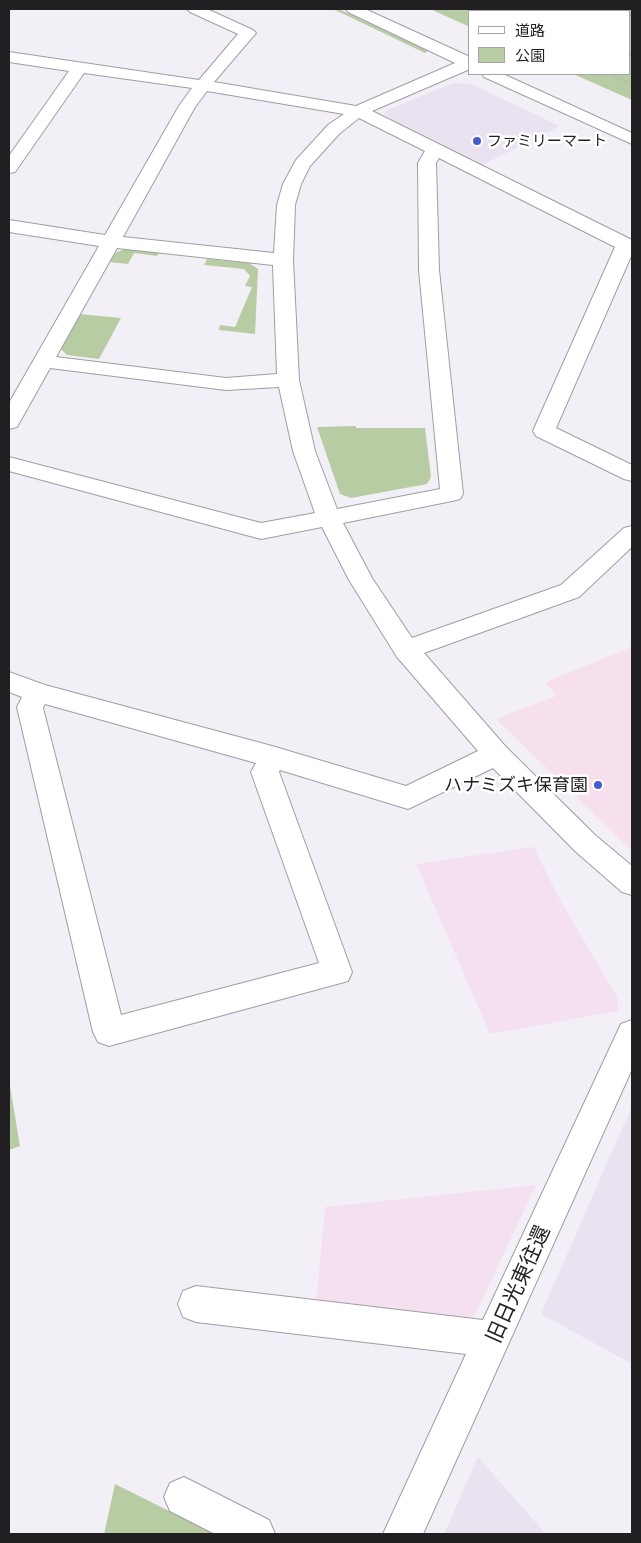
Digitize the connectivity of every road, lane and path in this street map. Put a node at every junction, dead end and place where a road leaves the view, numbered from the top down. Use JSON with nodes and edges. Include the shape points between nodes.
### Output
{"nodes":[{"id":1,"x":195,"y":9,"type":"edge"},
{"id":2,"x":353,"y":9,"type":"edge"},
{"id":3,"x":9,"y":57,"type":"edge"},
{"id":4,"x":468,"y":63,"type":"edge"},
{"id":5,"x":468,"y":63,"type":"edge"},
{"id":6,"x":80,"y":67,"type":"junction"},
{"id":7,"x":492,"y":75,"type":"edge"},
{"id":8,"x":611,"y":75,"type":"edge"},
{"id":9,"x":632,"y":84,"type":"edge"},
{"id":10,"x":203,"y":85,"type":"junction"},
{"id":11,"x":358,"y":111,"type":"junction"},
{"id":12,"x":632,"y":139,"type":"edge"},
{"id":13,"x":436,"y":149,"type":"junction"},
{"id":14,"x":9,"y":168,"type":"edge"},
{"id":15,"x":9,"y":226,"type":"edge"},
{"id":16,"x":110,"y":242,"type":"junction"},
{"id":17,"x":629,"y":246,"type":"edge"},
{"id":18,"x":283,"y":260,"type":"junction"},
{"id":19,"x":42,"y":361,"type":"junction"},
{"id":20,"x":288,"y":380,"type":"junction"},
{"id":21,"x":9,"y":422,"type":"edge"},
{"id":22,"x":9,"y":464,"type":"edge"},
{"id":23,"x":632,"y":474,"type":"edge"},
{"id":24,"x":329,"y":518,"type":"junction"},
{"id":25,"x":632,"y":534,"type":"edge"},
{"id":26,"x":406,"y":650,"type":"junction"},
{"id":27,"x":9,"y":682,"type":"edge"},
{"id":28,"x":39,"y":693,"type":"junction"},
{"id":29,"x":496,"y":754,"type":"junction"},
{"id":30,"x":272,"y":757,"type":"junction"},
{"id":31,"x":632,"y":883,"type":"edge"},
{"id":32,"x":632,"y":1034,"type":"edge"},
{"id":33,"x":196,"y":1304,"type":"dead end"},
{"id":34,"x":492,"y":1339,"type":"junction"},
{"id":35,"x":184,"y":1497,"type":"dead end"},
{"id":36,"x":255,"y":1534,"type":"edge"},
{"id":37,"x":403,"y":1534,"type":"edge"}],
"edges":[{"from":1,"to":10,"type":"street","via":[[248,33]]},
{"from":2,"to":4,"type":"street"},
{"from":3,"to":6,"type":"street"},
{"from":5,"to":11,"type":"street"},
{"from":6,"to":10,"type":"street"},
{"from":6,"to":14,"type":"street"},
{"from":7,"to":12,"type":"street"},
{"from":8,"to":9,"type":"path"},
{"from":10,"to":11,"type":"street"},
{"from":10,"to":16,"type":"street","via":[[187,106]]},
{"from":11,"to":13,"type":"street"},
{"from":11,"to":18,"type":"street","via":[[334,128],[302,164],[286,205]]},
{"from":13,"to":17,"type":"street"},
{"from":13,"to":24,"type":"street","via":[[427,163],[429,270],[452,494]]},
{"from":15,"to":16,"type":"street"},
{"from":16,"to":18,"type":"street"},
{"from":16,"to":19,"type":"street"},
{"from":17,"to":23,"type":"street","via":[[544,432]]},
{"from":18,"to":20,"type":"street"},
{"from":19,"to":20,"type":"street","via":[[226,384]]},
{"from":19,"to":21,"type":"street"},
{"from":20,"to":24,"type":"street","via":[[304,451]]},
{"from":22,"to":24,"type":"street","via":[[261,531]]},
{"from":24,"to":26,"type":"street","via":[[361,580]]},
{"from":25,"to":26,"type":"street","via":[[570,592]]},
{"from":26,"to":29,"type":"street"},
{"from":27,"to":28,"type":"street"},
{"from":28,"to":30,"type":"street"},
{"from":28,"to":30,"type":"street","via":[[30,707],[109,1032],[337,972],[265,772]]},
{"from":29,"to":30,"type":"street","via":[[408,798]]},
{"from":29,"to":31,"type":"street","via":[[585,843]]},
{"from":32,"to":34,"type":"street","name":"旧日光東往還"},
{"from":33,"to":34,"type":"street"},
{"from":34,"to":37,"type":"street","name":"旧日光東往還"},
{"from":35,"to":36,"type":"street"}]}
